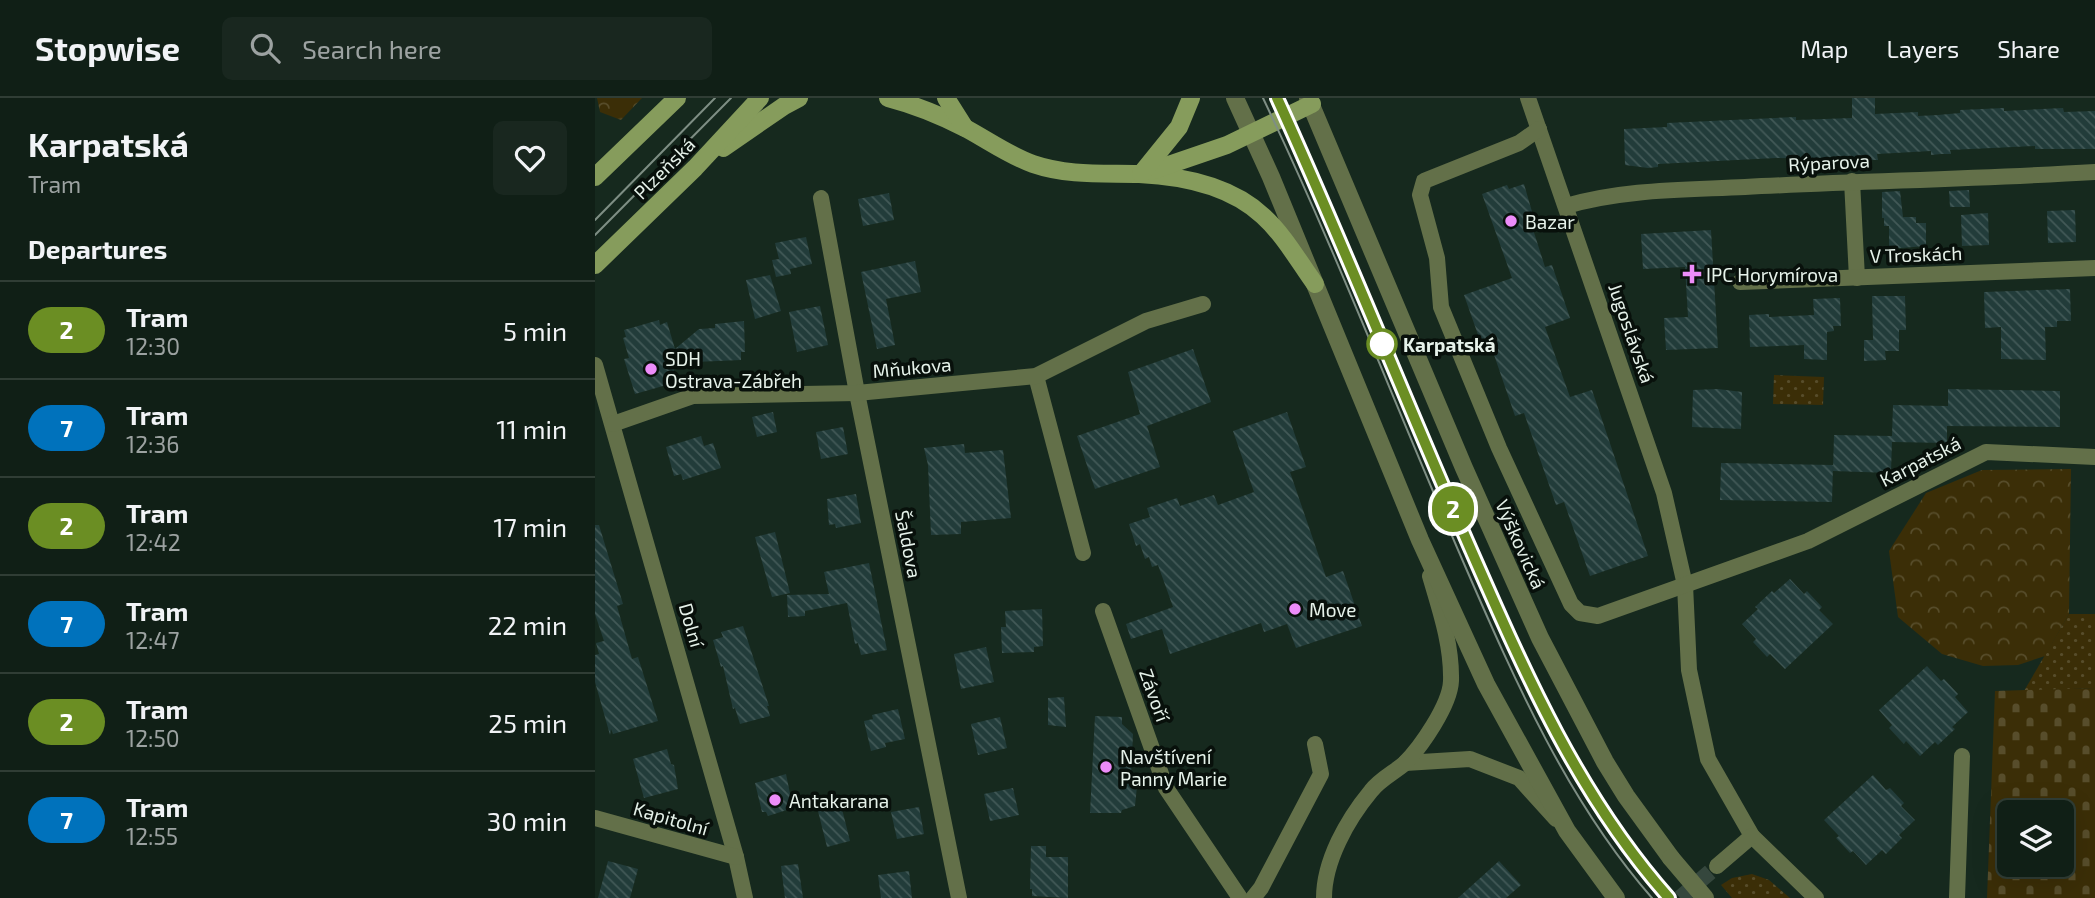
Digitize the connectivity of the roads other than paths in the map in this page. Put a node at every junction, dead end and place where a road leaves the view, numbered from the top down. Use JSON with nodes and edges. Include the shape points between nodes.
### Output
{"nodes":[{"id":1,"x":677,"y":98,"type":"edge"},
{"id":2,"x":760,"y":98,"type":"edge"},
{"id":3,"x":799,"y":98,"type":"edge"},
{"id":4,"x":888,"y":98,"type":"edge"},
{"id":5,"x":946,"y":98,"type":"edge"},
{"id":6,"x":1191,"y":98,"type":"edge"},
{"id":7,"x":1235,"y":98,"type":"edge"},
{"id":8,"x":1528,"y":98,"type":"edge"},
{"id":9,"x":1315,"y":100,"type":"edge"},
{"id":10,"x":965,"y":128,"type":"junction"},
{"id":11,"x":1539,"y":129,"type":"junction"},
{"id":12,"x":1252,"y":133,"type":"junction"},
{"id":13,"x":695,"y":168,"type":"junction"},
{"id":14,"x":2095,"y":172,"type":"edge"},
{"id":15,"x":1141,"y":174,"type":"junction"},
{"id":16,"x":595,"y":177,"type":"edge"},
{"id":17,"x":1852,"y":181,"type":"junction"},
{"id":18,"x":821,"y":198,"type":"dead end"},
{"id":19,"x":1566,"y":206,"type":"junction"},
{"id":20,"x":595,"y":265,"type":"edge"},
{"id":21,"x":2095,"y":268,"type":"edge"},
{"id":22,"x":1857,"y":278,"type":"junction"},
{"id":23,"x":1739,"y":282,"type":"dead end"},
{"id":24,"x":1315,"y":284,"type":"junction"},
{"id":25,"x":1203,"y":304,"type":"dead end"},
{"id":26,"x":595,"y":365,"type":"edge"},
{"id":27,"x":1036,"y":376,"type":"junction"},
{"id":28,"x":857,"y":393,"type":"junction"},
{"id":29,"x":613,"y":424,"type":"junction"},
{"id":30,"x":2095,"y":457,"type":"edge"},
{"id":31,"x":1420,"y":540,"type":"junction"},
{"id":32,"x":1083,"y":553,"type":"dead end"},
{"id":33,"x":1685,"y":585,"type":"junction"},
{"id":34,"x":1103,"y":611,"type":"dead end"},
{"id":35,"x":1315,"y":744,"type":"dead end"},
{"id":36,"x":1962,"y":756,"type":"dead end"},
{"id":37,"x":1405,"y":763,"type":"junction"},
{"id":38,"x":595,"y":818,"type":"edge"},
{"id":39,"x":1567,"y":831,"type":"junction"},
{"id":40,"x":1752,"y":836,"type":"junction"},
{"id":41,"x":736,"y":858,"type":"junction"},
{"id":42,"x":1717,"y":866,"type":"tunnel mouth"},
{"id":43,"x":745,"y":898,"type":"edge"},
{"id":44,"x":958,"y":898,"type":"edge"},
{"id":45,"x":1240,"y":898,"type":"edge"},
{"id":46,"x":1252,"y":898,"type":"edge"},
{"id":47,"x":1324,"y":898,"type":"edge"},
{"id":48,"x":1616,"y":898,"type":"edge"},
{"id":49,"x":1705,"y":898,"type":"edge"},
{"id":50,"x":1816,"y":898,"type":"edge"},
{"id":51,"x":1957,"y":898,"type":"edge"}],
"edges":[{"from":1,"to":16,"type":"main road","name":"Plzeňská"},
{"from":2,"to":13,"type":"main road","name":"Plzeňská"},
{"from":3,"to":13,"type":"main road"},
{"from":4,"to":10,"type":"main road"},
{"from":5,"to":10,"type":"main road"},
{"from":6,"to":15,"type":"main road","via":[[1179,127]]},
{"from":7,"to":12,"type":"street"},
{"from":8,"to":11,"type":"street","name":"Jugoslávská"},
{"from":9,"to":12,"type":"main road"},
{"from":9,"to":49,"type":"street","name":"Výškovická","bridge":true,"via":[[1464,468],[1540,638],[1626,796]]},
{"from":10,"to":15,"type":"main road","via":[[1049,168]]},
{"from":11,"to":19,"type":"street","name":"Jugoslávská"},
{"from":11,"to":33,"type":"street","name":"Karpatská","via":[[1519,142],[1424,181],[1420,195],[1437,258],[1441,307],[1571,604],[1580,613],[1598,616]]},
{"from":12,"to":15,"type":"main road"},
{"from":12,"to":24,"type":"street"},
{"from":13,"to":20,"type":"main road","name":"Plzeňská"},
{"from":14,"to":17,"type":"street","name":"Rýparova"},
{"from":15,"to":24,"type":"main road","via":[[1196,181],[1247,205],[1276,230]]},
{"from":17,"to":19,"type":"street","name":"Rýparova","via":[[1638,192]]},
{"from":17,"to":22,"type":"street"},
{"from":18,"to":28,"type":"street","name":"Šaldova"},
{"from":19,"to":33,"type":"street","name":"Jugoslávská","via":[[1664,493]]},
{"from":21,"to":22,"type":"street","name":"V Troskách"},
{"from":22,"to":23,"type":"street","name":"V Troskách"},
{"from":24,"to":31,"type":"street"},
{"from":25,"to":27,"type":"street","name":"Mňukova","via":[[1146,321]]},
{"from":26,"to":29,"type":"street","name":"Dolní"},
{"from":27,"to":28,"type":"street","name":"Mňukova"},
{"from":27,"to":32,"type":"street"},
{"from":28,"to":29,"type":"street","name":"Mňukova","via":[[693,396]]},
{"from":28,"to":44,"type":"street","name":"Šaldova"},
{"from":29,"to":41,"type":"street","name":"Dolní"},
{"from":30,"to":33,"type":"street","name":"Karpatská","via":[[1986,452],[1808,541]]},
{"from":31,"to":37,"type":"street","via":[[1446,633],[1451,683],[1433,729]]},
{"from":31,"to":39,"type":"street","via":[[1499,710]]},
{"from":33,"to":40,"type":"street","name":"Jugoslávská","via":[[1689,670],[1708,759]]},
{"from":34,"to":45,"type":"street","name":"Závoří","via":[[1166,788]]},
{"from":35,"to":46,"type":"street","via":[[1321,774]]},
{"from":36,"to":51,"type":"street"},
{"from":37,"to":39,"type":"street","via":[[1470,759],[1518,778]]},
{"from":37,"to":47,"type":"street","via":[[1372,789],[1348,824],[1333,856]]},
{"from":38,"to":41,"type":"street","name":"Kapitolní"},
{"from":39,"to":48,"type":"street"},
{"from":40,"to":42,"type":"street"},
{"from":40,"to":50,"type":"street","name":"Jugoslávská"},
{"from":41,"to":43,"type":"street","name":"Dolní"}]}
